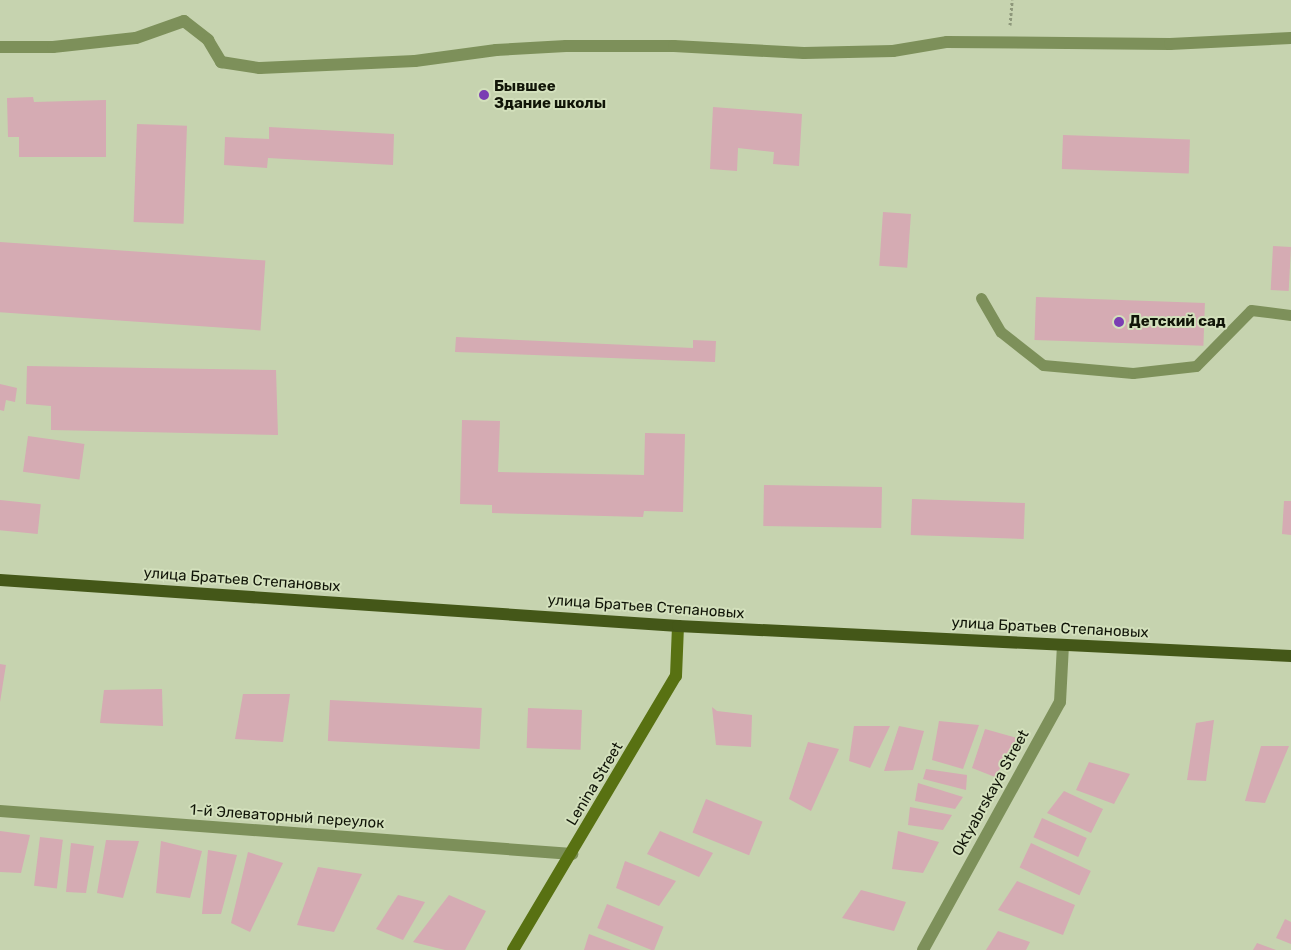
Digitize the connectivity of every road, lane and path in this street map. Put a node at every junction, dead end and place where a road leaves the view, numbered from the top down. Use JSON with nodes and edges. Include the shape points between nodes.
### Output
{"nodes":[{"id":1,"x":1012,"y":0,"type":"edge"},
{"id":2,"x":1291,"y":38,"type":"edge"},
{"id":3,"x":1008,"y":43,"type":"junction"},
{"id":4,"x":0,"y":47,"type":"edge"},
{"id":5,"x":981,"y":298,"type":"dead end"},
{"id":6,"x":1291,"y":316,"type":"edge"},
{"id":7,"x":0,"y":580,"type":"edge"},
{"id":8,"x":678,"y":626,"type":"junction"},
{"id":9,"x":1064,"y":645,"type":"junction"},
{"id":10,"x":1291,"y":656,"type":"edge"},
{"id":11,"x":0,"y":811,"type":"edge"},
{"id":12,"x":572,"y":854,"type":"junction"},
{"id":13,"x":513,"y":950,"type":"edge"},
{"id":14,"x":923,"y":950,"type":"edge"}],
"edges":[{"from":1,"to":3,"type":"path"},
{"from":2,"to":3,"type":"street","via":[[1170,44]]},
{"from":3,"to":4,"type":"street","via":[[947,42],[892,51],[804,53],[674,46],[566,46],[496,50],[415,61],[260,68],[221,62],[208,40],[184,21],[136,38],[52,47]]},
{"from":5,"to":6,"type":"lane","via":[[1001,332],[1043,365],[1133,373],[1196,366],[1251,310]]},
{"from":7,"to":8,"type":"main road","name":"улица Братьев Степановых"},
{"from":8,"to":9,"type":"main road","name":"улица Братьев Степановых"},
{"from":8,"to":12,"type":"main road","name":"Lenina Street","via":[[676,676]]},
{"from":9,"to":10,"type":"main road","name":"улица Братьев Степановых"},
{"from":9,"to":14,"type":"street","name":"Oktyabrskaya Street","via":[[1060,702]]},
{"from":11,"to":12,"type":"street","name":"1-й Элеваторный переулок"},
{"from":12,"to":13,"type":"main road","name":"Lenina Street"}]}
